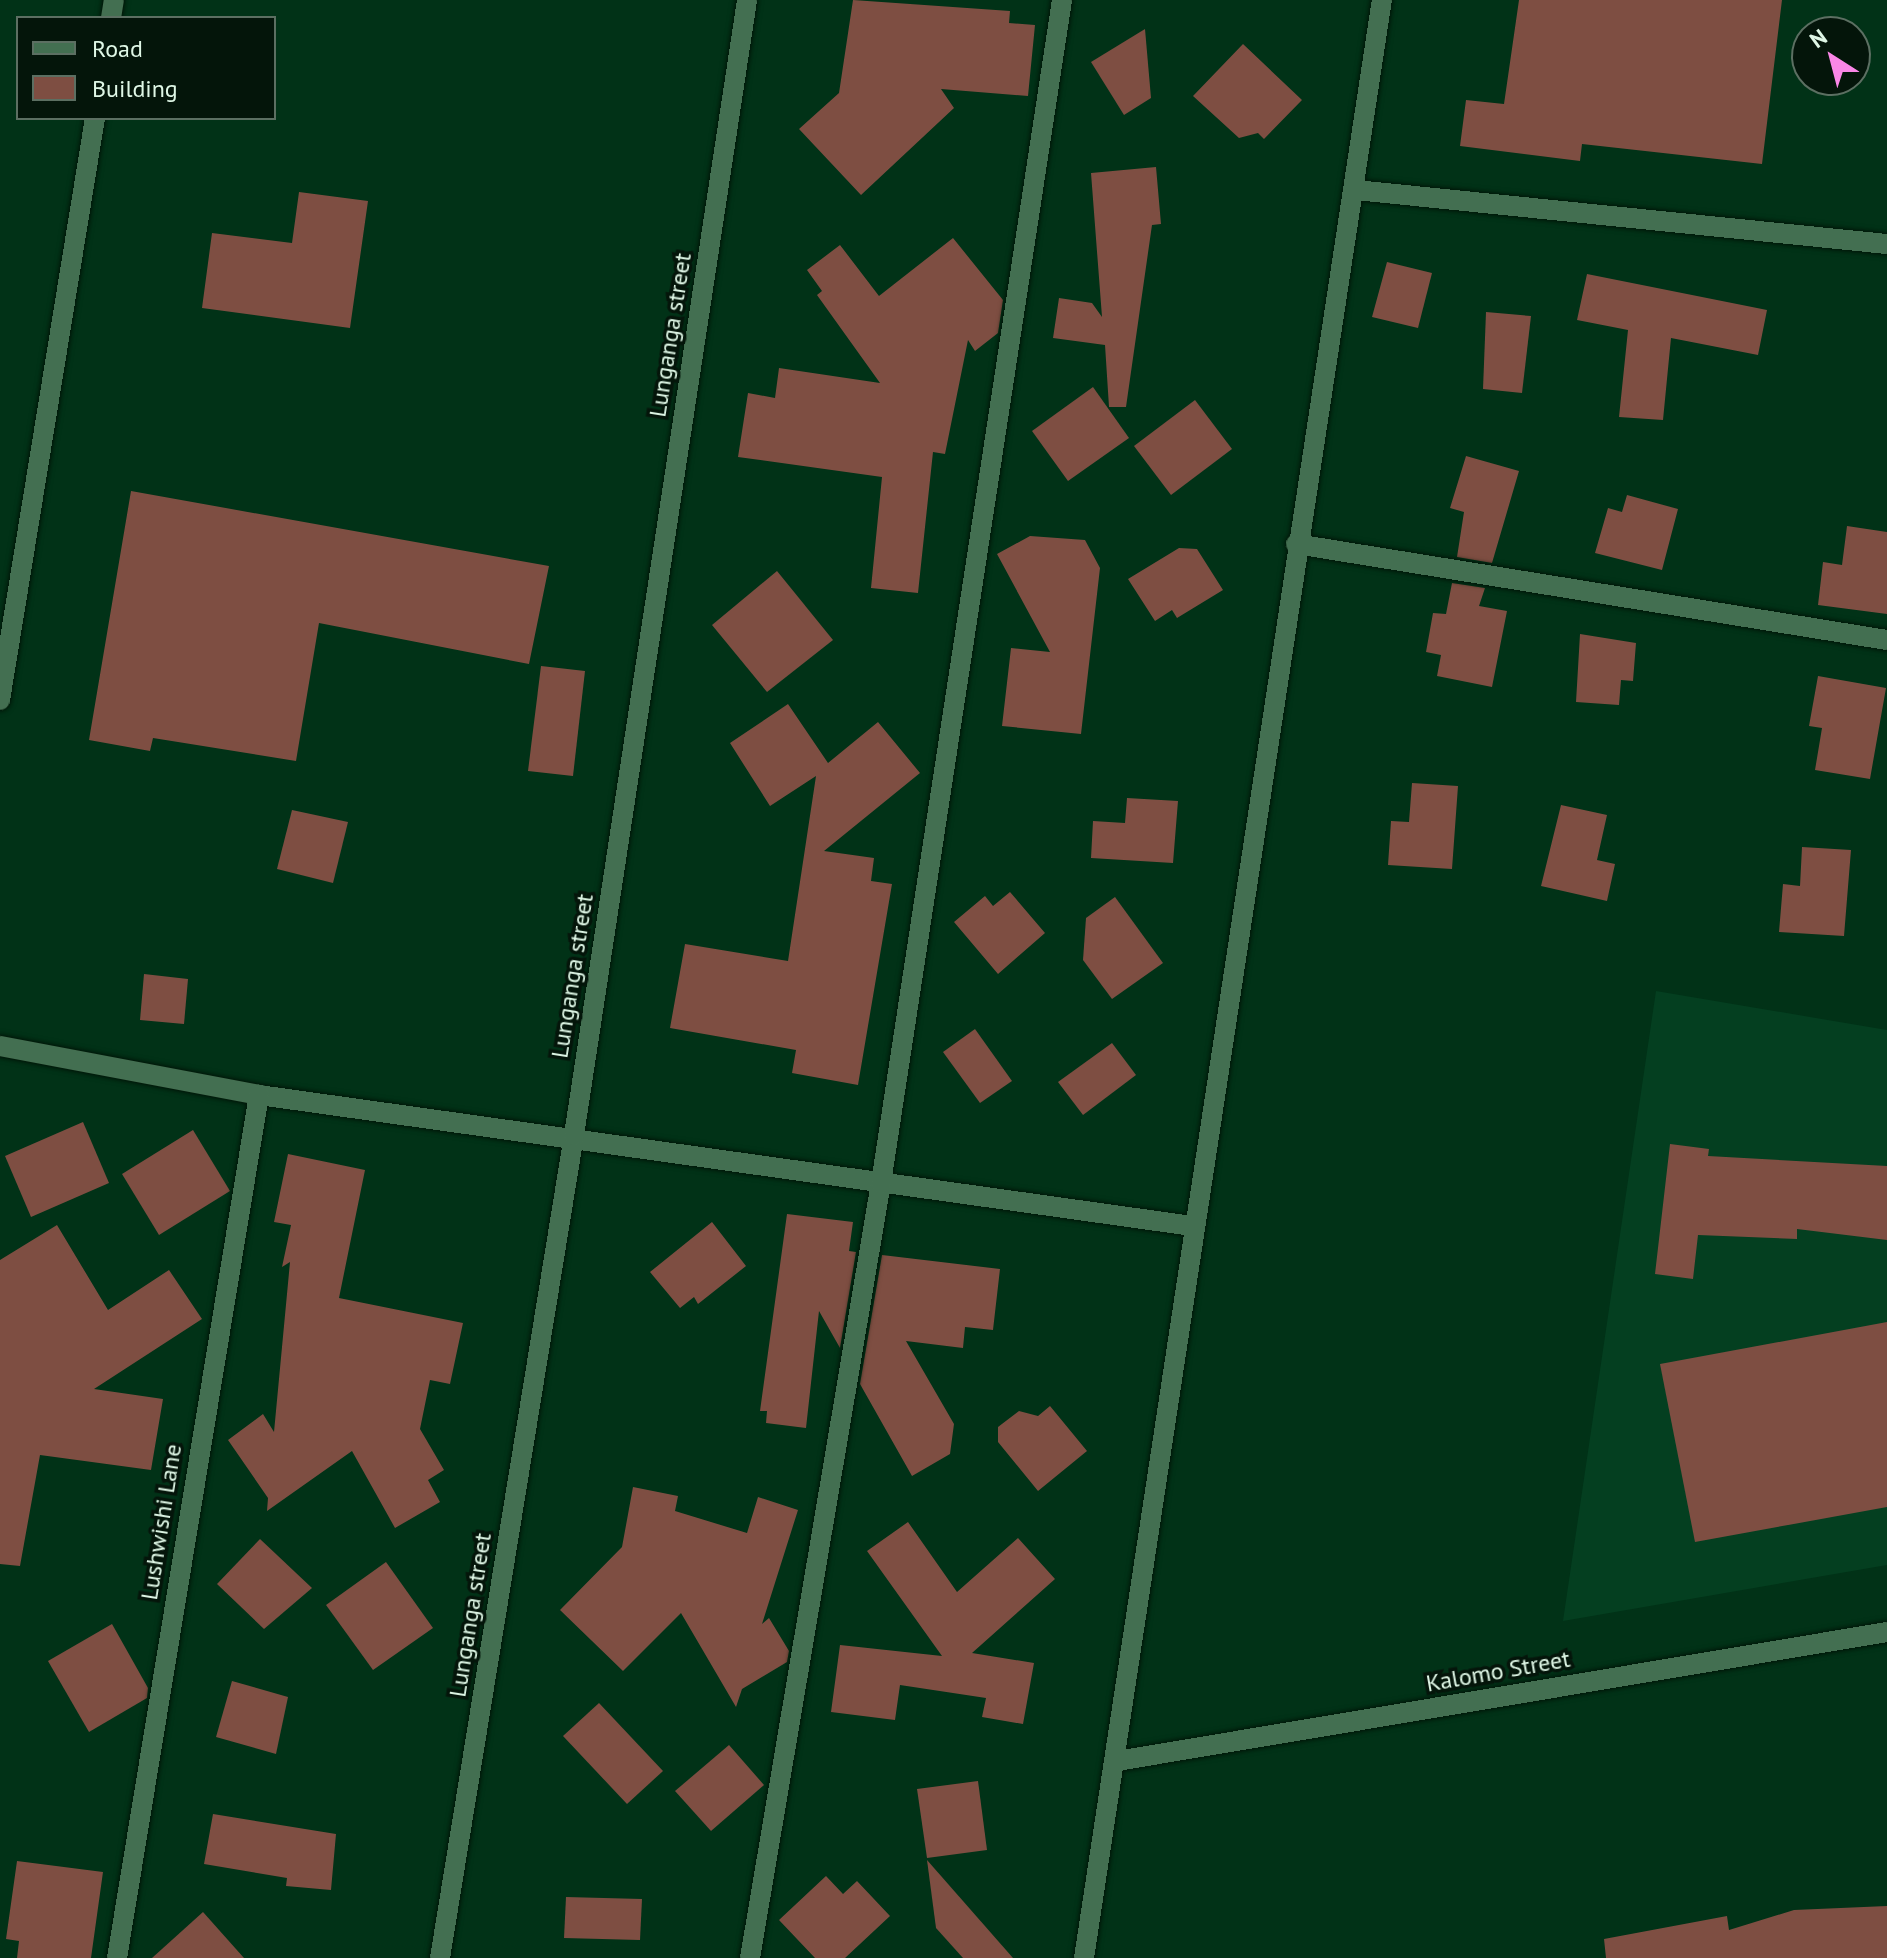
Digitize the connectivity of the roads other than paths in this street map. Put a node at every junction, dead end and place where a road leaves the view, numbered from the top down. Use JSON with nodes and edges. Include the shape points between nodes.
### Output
{"nodes":[{"id":1,"x":747,"y":0,"type":"edge"},
{"id":2,"x":1062,"y":0,"type":"edge"},
{"id":3,"x":1382,"y":0,"type":"edge"},
{"id":4,"x":95,"y":120,"type":"edge"},
{"id":5,"x":1356,"y":190,"type":"junction"},
{"id":6,"x":1887,"y":244,"type":"edge"},
{"id":7,"x":1296,"y":544,"type":"junction"},
{"id":8,"x":1887,"y":640,"type":"edge"},
{"id":9,"x":0,"y":700,"type":"edge"},
{"id":10,"x":0,"y":1046,"type":"edge"},
{"id":11,"x":259,"y":1095,"type":"junction"},
{"id":12,"x":574,"y":1135,"type":"junction"},
{"id":13,"x":881,"y":1183,"type":"junction"},
{"id":14,"x":1192,"y":1226,"type":"junction"},
{"id":15,"x":1887,"y":1632,"type":"edge"},
{"id":16,"x":1117,"y":1761,"type":"junction"},
{"id":17,"x":117,"y":1958,"type":"edge"},
{"id":18,"x":440,"y":1958,"type":"edge"},
{"id":19,"x":750,"y":1958,"type":"edge"},
{"id":20,"x":1084,"y":1958,"type":"edge"}],
"edges":[{"from":1,"to":12,"type":"street","name":"Lunganga street"},
{"from":2,"to":13,"type":"street"},
{"from":3,"to":5,"type":"street"},
{"from":4,"to":9,"type":"street"},
{"from":5,"to":6,"type":"street"},
{"from":5,"to":7,"type":"street"},
{"from":7,"to":8,"type":"street"},
{"from":7,"to":14,"type":"street"},
{"from":10,"to":11,"type":"street"},
{"from":11,"to":12,"type":"street"},
{"from":11,"to":17,"type":"street","name":"Lushwishi Lane"},
{"from":12,"to":13,"type":"street"},
{"from":12,"to":18,"type":"street","name":"Lunganga street"},
{"from":13,"to":14,"type":"street"},
{"from":13,"to":19,"type":"street"},
{"from":14,"to":16,"type":"street"},
{"from":15,"to":16,"type":"street","name":"Kalomo Street"},
{"from":16,"to":20,"type":"street"}]}
